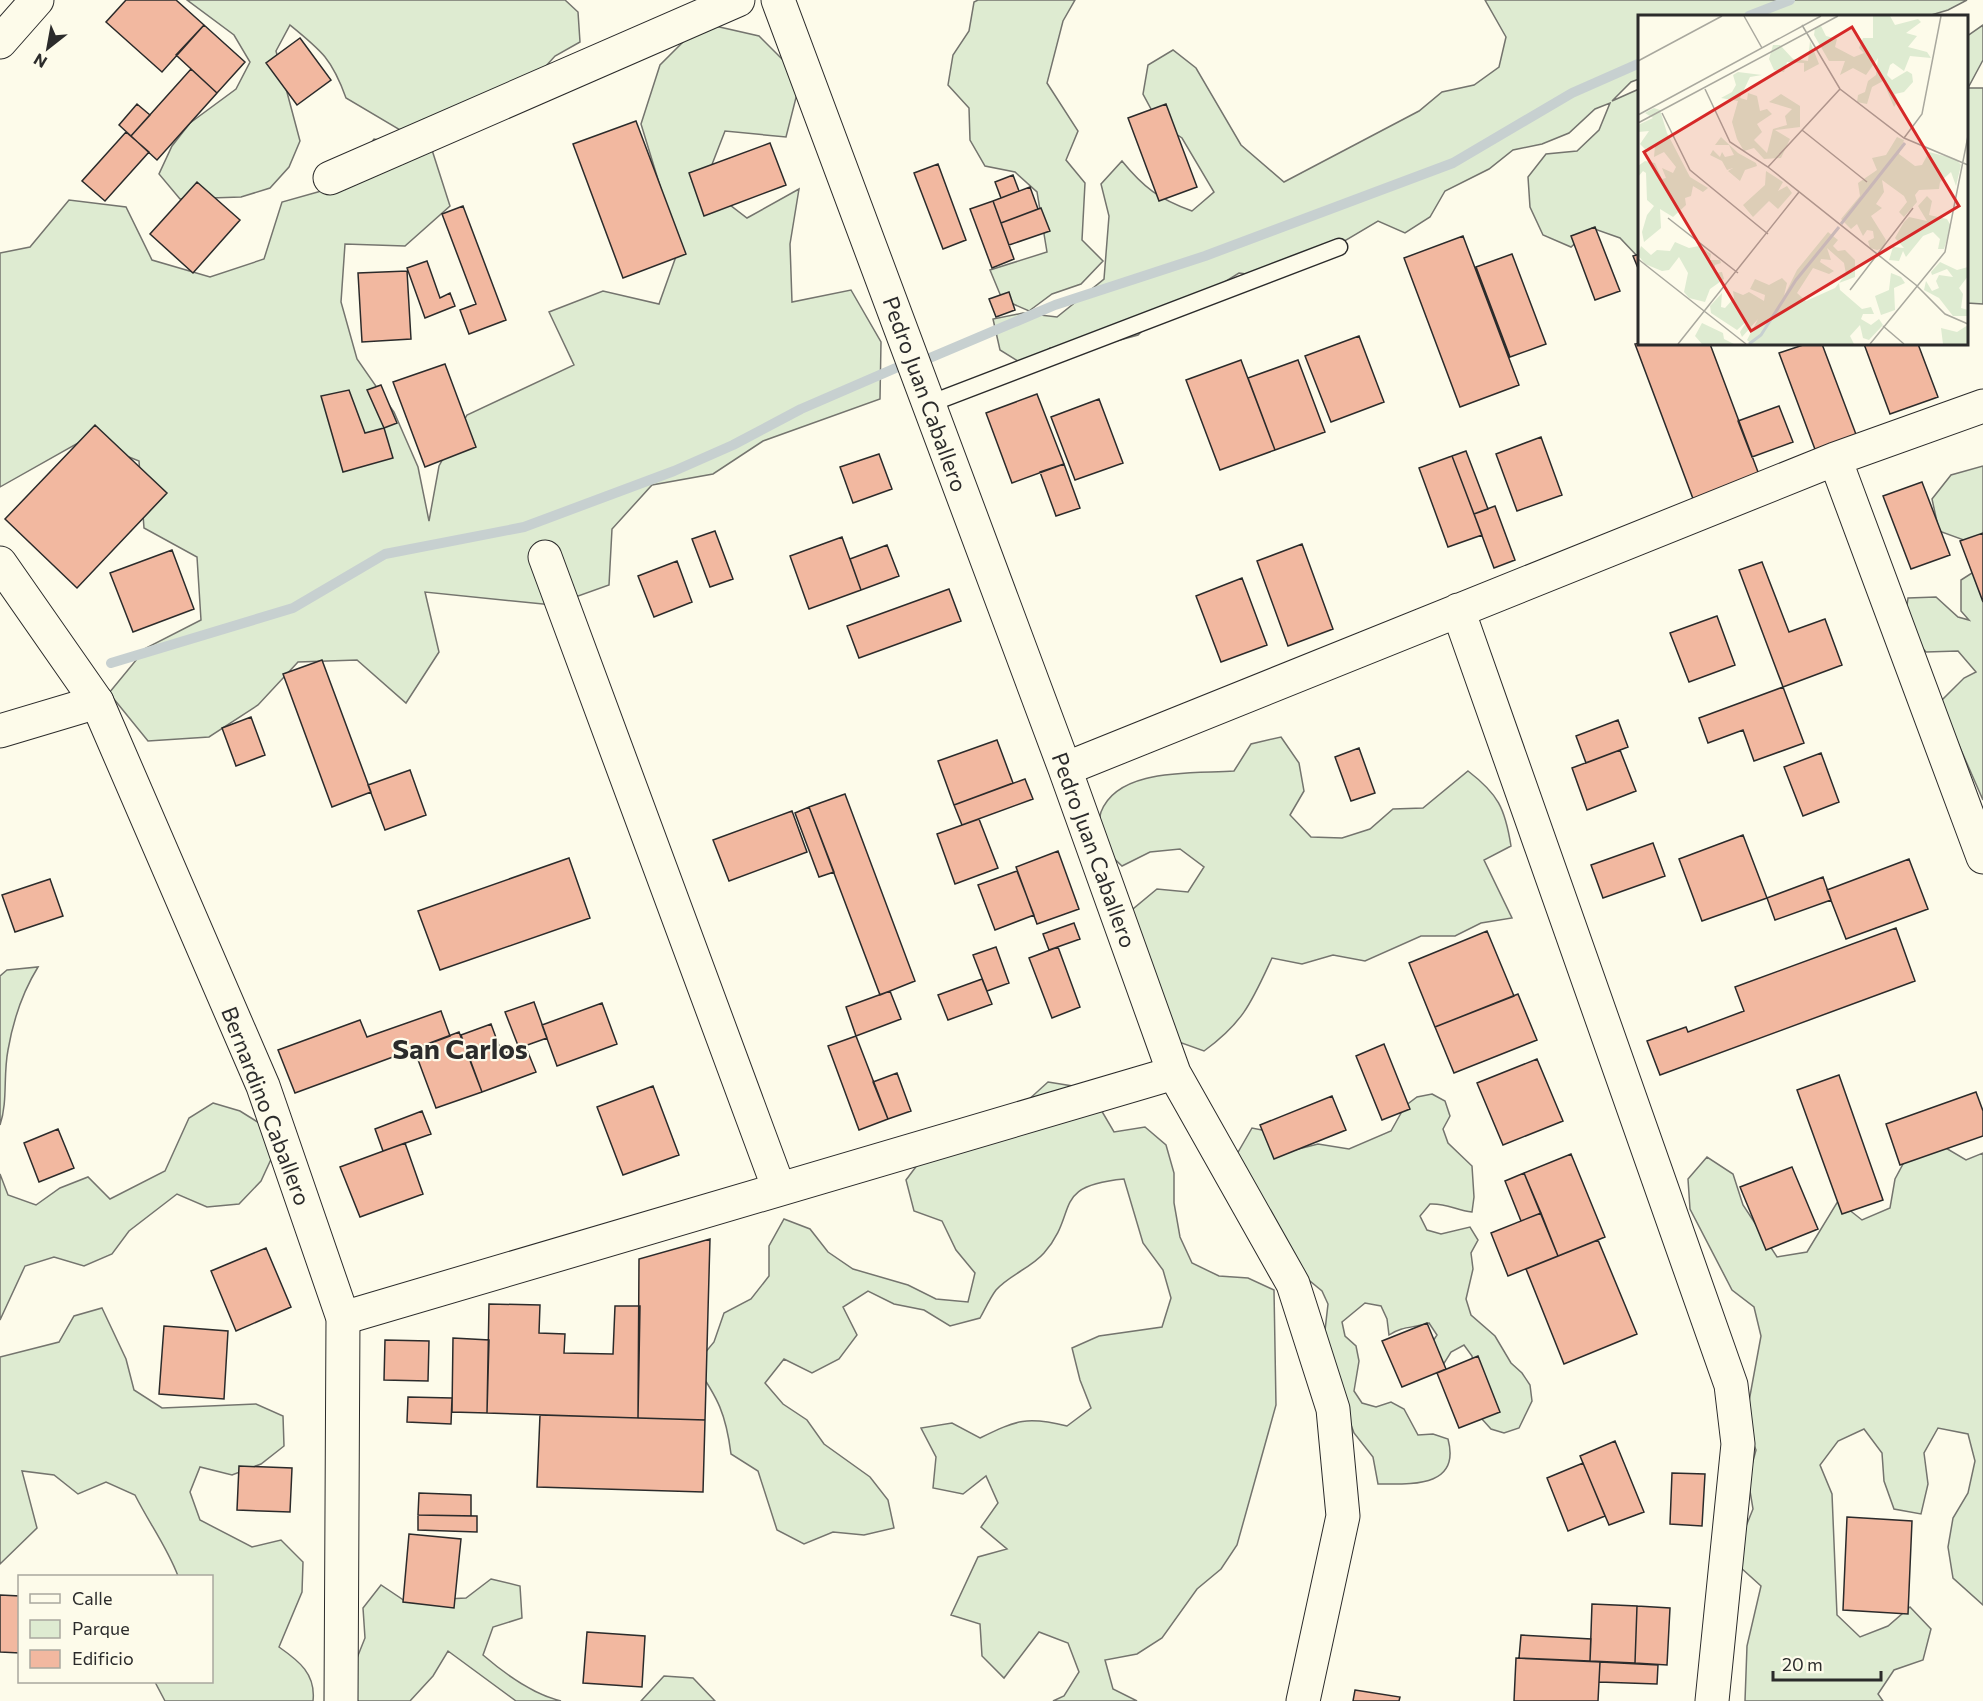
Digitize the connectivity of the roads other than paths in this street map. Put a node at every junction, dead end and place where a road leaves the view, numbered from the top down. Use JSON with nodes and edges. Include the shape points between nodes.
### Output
{"nodes":[{"id":1,"x":37,"y":0,"type":"edge"},
{"id":2,"x":738,"y":0,"type":"edge"},
{"id":3,"x":778,"y":0,"type":"edge"},
{"id":4,"x":0,"y":42,"type":"edge"},
{"id":5,"x":330,"y":178,"type":"dead end"},
{"id":6,"x":1339,"y":248,"type":"dead end"},
{"id":7,"x":929,"y":404,"type":"junction"},
{"id":8,"x":1983,"y":406,"type":"edge"},
{"id":9,"x":1835,"y":459,"type":"junction"},
{"id":10,"x":545,"y":557,"type":"dead end"},
{"id":11,"x":0,"y":563,"type":"edge"},
{"id":12,"x":1458,"y":610,"type":"junction"},
{"id":13,"x":97,"y":702,"type":"junction"},
{"id":14,"x":0,"y":731,"type":"edge"},
{"id":15,"x":1065,"y":769,"type":"junction"},
{"id":16,"x":1983,"y":858,"type":"edge"},
{"id":17,"x":1174,"y":1073,"type":"junction"},
{"id":18,"x":779,"y":1190,"type":"junction"},
{"id":19,"x":343,"y":1318,"type":"junction"},
{"id":20,"x":341,"y":1701,"type":"edge"},
{"id":21,"x":1303,"y":1701,"type":"edge"},
{"id":22,"x":1712,"y":1701,"type":"edge"}],
"edges":[{"from":1,"to":4,"type":"street"},
{"from":2,"to":5,"type":"street"},
{"from":3,"to":7,"type":"street","name":"Pedro Juan Caballero"},
{"from":6,"to":7,"type":"lane"},
{"from":7,"to":15,"type":"street","name":"Pedro Juan Caballero"},
{"from":8,"to":9,"type":"street"},
{"from":9,"to":12,"type":"street"},
{"from":9,"to":16,"type":"street"},
{"from":10,"to":18,"type":"street"},
{"from":11,"to":13,"type":"street","name":"Bernardino Caballero"},
{"from":12,"to":15,"type":"street"},
{"from":12,"to":22,"type":"street","via":[[1731,1385],[1738,1444]]},
{"from":13,"to":14,"type":"street"},
{"from":13,"to":19,"type":"street","name":"Bernardino Caballero","via":[[263,1086]]},
{"from":15,"to":17,"type":"street","name":"Pedro Juan Caballero"},
{"from":17,"to":18,"type":"street"},
{"from":17,"to":21,"type":"street","name":"Pedro Juan Caballero","via":[[1293,1284],[1333,1409],[1343,1516]]},
{"from":18,"to":19,"type":"street"},
{"from":19,"to":20,"type":"street","name":"Bernardino Caballero"}]}
